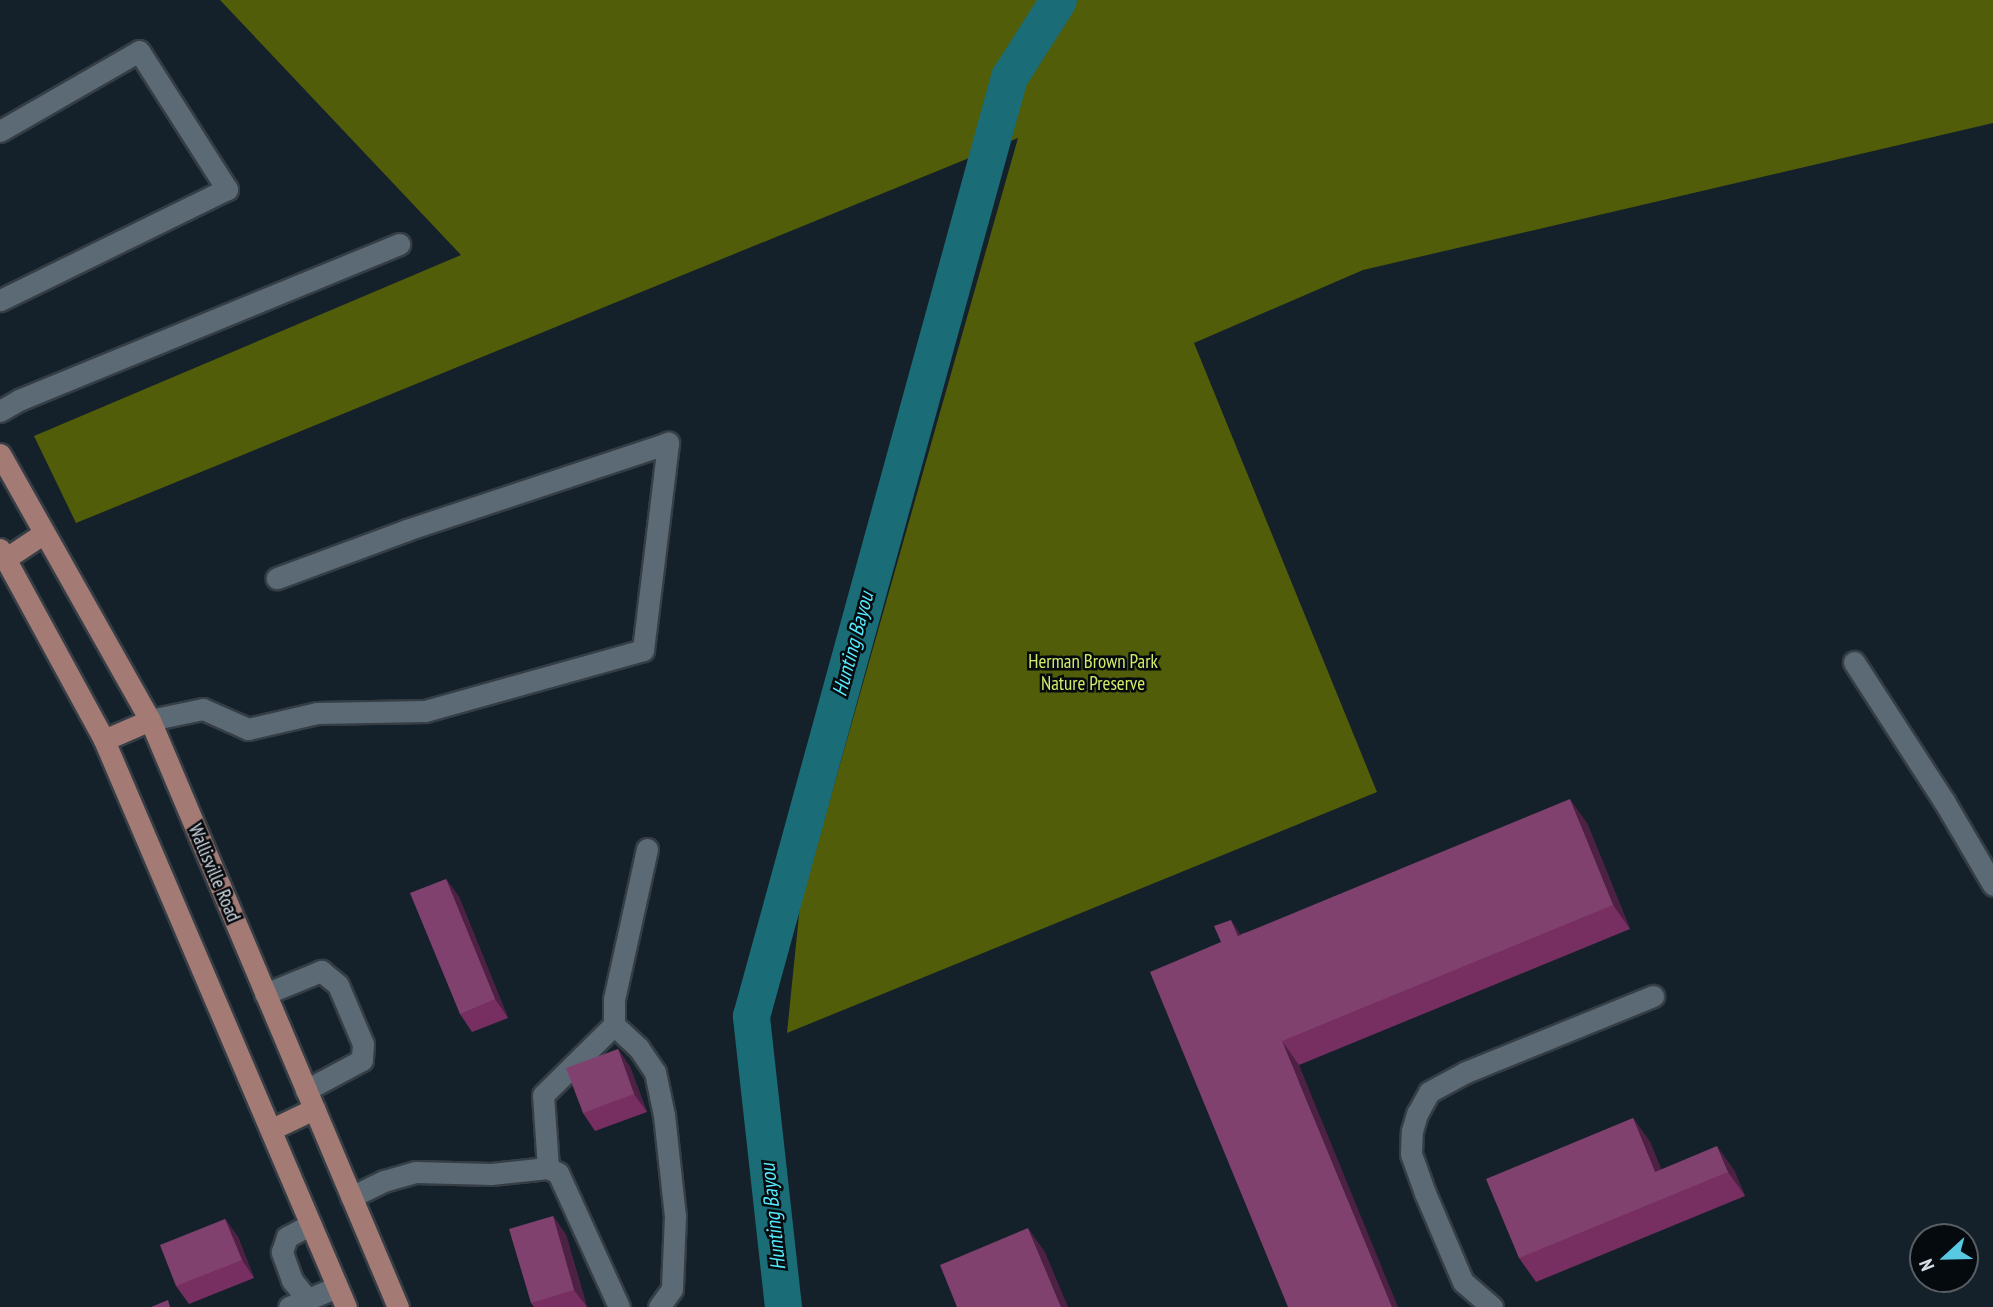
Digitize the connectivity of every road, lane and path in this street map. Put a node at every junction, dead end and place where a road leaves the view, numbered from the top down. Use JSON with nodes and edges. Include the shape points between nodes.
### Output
{"nodes":[{"id":1,"x":0,"y":131,"type":"edge"},
{"id":2,"x":400,"y":244,"type":"dead end"},
{"id":3,"x":4,"y":291,"type":"edge"},
{"id":4,"x":0,"y":411,"type":"edge"},
{"id":5,"x":0,"y":454,"type":"edge"},
{"id":6,"x":44,"y":534,"type":"junction"},
{"id":7,"x":2,"y":557,"type":"edge"},
{"id":8,"x":277,"y":578,"type":"dead end"},
{"id":9,"x":1854,"y":662,"type":"dead end"},
{"id":10,"x":150,"y":720,"type":"junction"},
{"id":11,"x":104,"y":740,"type":"junction"},
{"id":12,"x":647,"y":849,"type":"dead end"},
{"id":13,"x":1993,"y":885,"type":"edge"},
{"id":14,"x":265,"y":994,"type":"junction"},
{"id":15,"x":1653,"y":996,"type":"dead end"},
{"id":16,"x":614,"y":1025,"type":"junction"},
{"id":17,"x":310,"y":1099,"type":"junction"},
{"id":18,"x":272,"y":1129,"type":"junction"},
{"id":19,"x":548,"y":1168,"type":"junction"},
{"id":20,"x":351,"y":1197,"type":"junction"},
{"id":21,"x":311,"y":1224,"type":"junction"},
{"id":22,"x":342,"y":1297,"type":"edge"},
{"id":23,"x":299,"y":1304,"type":"edge"},
{"id":24,"x":398,"y":1307,"type":"edge"},
{"id":25,"x":619,"y":1307,"type":"edge"},
{"id":26,"x":659,"y":1307,"type":"edge"},
{"id":27,"x":1492,"y":1307,"type":"edge"}],
"edges":[{"from":1,"to":3,"type":"lane","via":[[139,51],[227,189]]},
{"from":2,"to":4,"type":"lane"},
{"from":5,"to":6,"type":"main road","name":"Wallisville Road"},
{"from":6,"to":7,"type":"main road"},
{"from":6,"to":10,"type":"main road","name":"Wallisville Road"},
{"from":7,"to":11,"type":"main road"},
{"from":8,"to":10,"type":"lane","via":[[668,443],[643,650],[425,711],[317,713],[248,729],[203,709]]},
{"from":9,"to":13,"type":"lane"},
{"from":10,"to":11,"type":"main road"},
{"from":10,"to":14,"type":"main road","name":"Wallisville Road"},
{"from":11,"to":18,"type":"main road"},
{"from":12,"to":16,"type":"lane","via":[[614,999]]},
{"from":14,"to":17,"type":"main road","name":"Wallisville Road"},
{"from":14,"to":17,"type":"lane","via":[[321,971],[338,985],[363,1044],[362,1060]]},
{"from":15,"to":27,"type":"lane","via":[[1466,1072],[1429,1092],[1417,1114],[1411,1154],[1425,1193],[1463,1282]]},
{"from":16,"to":19,"type":"lane","via":[[543,1095]]},
{"from":16,"to":26,"type":"lane","via":[[638,1047],[655,1072],[664,1115],[675,1216],[673,1289]]},
{"from":17,"to":18,"type":"main road"},
{"from":17,"to":20,"type":"main road","name":"Wallisville Road"},
{"from":18,"to":21,"type":"main road"},
{"from":19,"to":20,"type":"lane","via":[[491,1174],[416,1172]]},
{"from":19,"to":25,"type":"lane","via":[[558,1173]]},
{"from":20,"to":24,"type":"main road","name":"Wallisville Road"},
{"from":21,"to":22,"type":"main road"},
{"from":21,"to":23,"type":"lane","via":[[287,1237],[282,1252]]},
{"from":22,"to":23,"type":"lane"}]}
